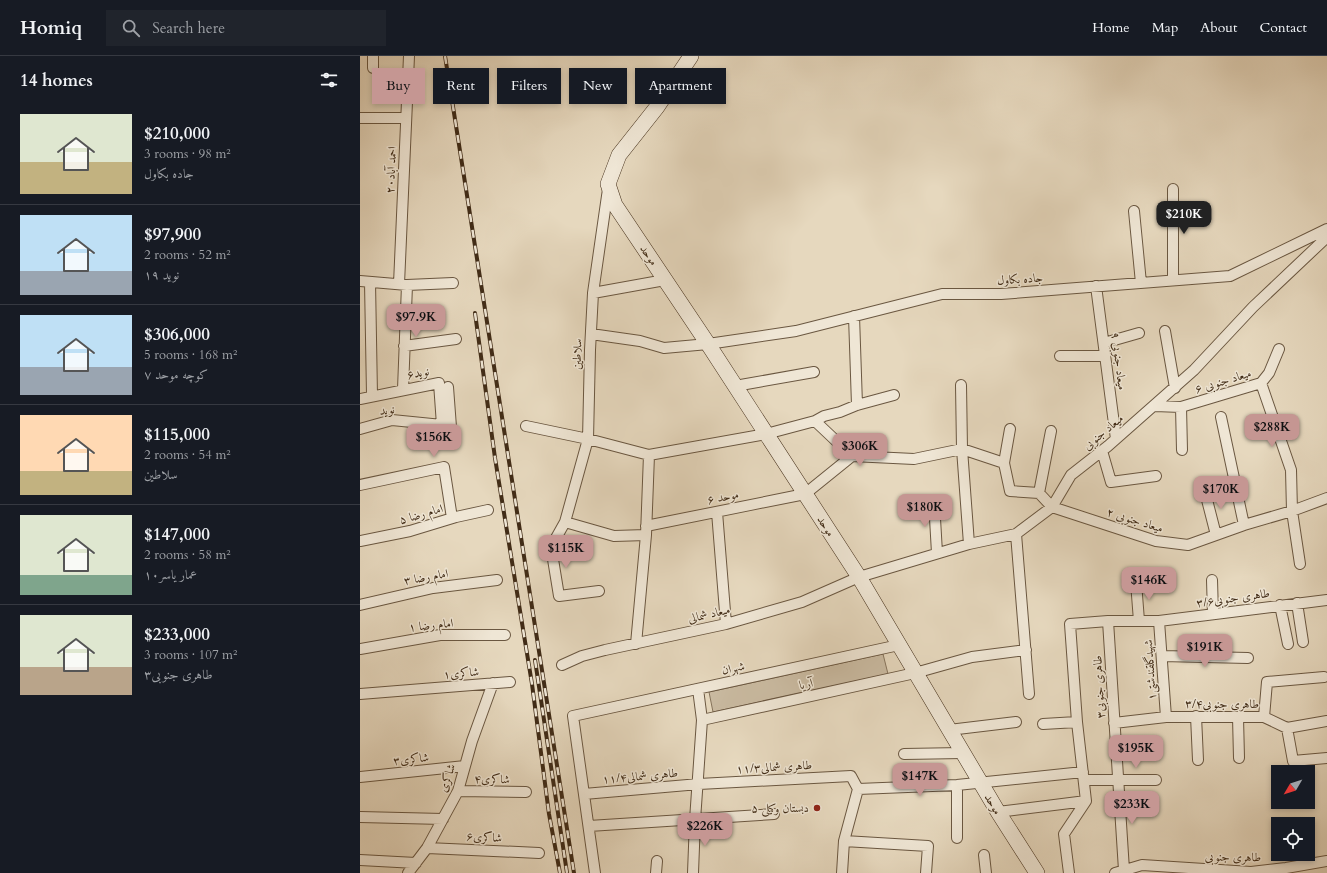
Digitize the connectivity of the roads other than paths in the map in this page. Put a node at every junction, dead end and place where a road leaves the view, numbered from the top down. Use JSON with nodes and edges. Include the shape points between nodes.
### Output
{"nodes":[{"id":1,"x":373,"y":56,"type":"edge"},
{"id":2,"x":409,"y":56,"type":"edge"},
{"id":3,"x":691,"y":56,"type":"edge"},
{"id":4,"x":373,"y":68,"type":"dead end"},
{"id":5,"x":360,"y":118,"type":"edge"},
{"id":6,"x":406,"y":118,"type":"junction"},
{"id":7,"x":608,"y":184,"type":"junction"},
{"id":8,"x":1173,"y":189,"type":"dead end"},
{"id":9,"x":1134,"y":211,"type":"dead end"},
{"id":10,"x":1327,"y":229,"type":"edge"},
{"id":11,"x":1327,"y":237,"type":"edge"},
{"id":12,"x":665,"y":280,"type":"junction"},
{"id":13,"x":1173,"y":280,"type":"junction"},
{"id":14,"x":365,"y":282,"type":"edge"},
{"id":15,"x":453,"y":283,"type":"dead end"},
{"id":16,"x":1141,"y":283,"type":"junction"},
{"id":17,"x":403,"y":285,"type":"junction"},
{"id":18,"x":1096,"y":286,"type":"junction"},
{"id":19,"x":593,"y":293,"type":"junction"},
{"id":20,"x":854,"y":316,"type":"junction"},
{"id":21,"x":1165,"y":331,"type":"dead end"},
{"id":22,"x":1139,"y":333,"type":"dead end"},
{"id":23,"x":591,"y":334,"type":"junction"},
{"id":24,"x":456,"y":340,"type":"dead end"},
{"id":25,"x":708,"y":344,"type":"junction"},
{"id":26,"x":1104,"y":344,"type":"junction"},
{"id":27,"x":404,"y":346,"type":"junction"},
{"id":28,"x":1278,"y":350,"type":"dead end"},
{"id":29,"x":1060,"y":356,"type":"dead end"},
{"id":30,"x":1105,"y":356,"type":"junction"},
{"id":31,"x":814,"y":372,"type":"dead end"},
{"id":32,"x":1261,"y":383,"type":"junction"},
{"id":33,"x":961,"y":385,"type":"dead end"},
{"id":34,"x":735,"y":386,"type":"junction"},
{"id":35,"x":448,"y":387,"type":"dead end"},
{"id":36,"x":1175,"y":388,"type":"junction"},
{"id":37,"x":403,"y":390,"type":"junction"},
{"id":38,"x":372,"y":395,"type":"junction"},
{"id":39,"x":894,"y":395,"type":"dead end"},
{"id":40,"x":360,"y":399,"type":"edge"},
{"id":41,"x":857,"y":405,"type":"junction"},
{"id":42,"x":1155,"y":406,"type":"junction"},
{"id":43,"x":1181,"y":408,"type":"junction"},
{"id":44,"x":1221,"y":417,"type":"dead end"},
{"id":45,"x":815,"y":421,"type":"junction"},
{"id":46,"x":442,"y":425,"type":"junction"},
{"id":47,"x":526,"y":426,"type":"dead end"},
{"id":48,"x":360,"y":429,"type":"edge"},
{"id":49,"x":1010,"y":429,"type":"dead end"},
{"id":50,"x":1051,"y":431,"type":"dead end"},
{"id":51,"x":766,"y":434,"type":"junction"},
{"id":52,"x":1116,"y":439,"type":"junction"},
{"id":53,"x":588,"y":440,"type":"junction"},
{"id":54,"x":962,"y":449,"type":"junction"},
{"id":55,"x":1182,"y":450,"type":"dead end"},
{"id":56,"x":1102,"y":451,"type":"junction"},
{"id":57,"x":649,"y":456,"type":"junction"},
{"id":58,"x":852,"y":456,"type":"junction"},
{"id":59,"x":1004,"y":463,"type":"junction"},
{"id":60,"x":1156,"y":476,"type":"dead end"},
{"id":61,"x":360,"y":485,"type":"edge"},
{"id":62,"x":1205,"y":492,"type":"dead end"},
{"id":63,"x":1039,"y":493,"type":"junction"},
{"id":64,"x":805,"y":494,"type":"junction"},
{"id":65,"x":934,"y":501,"type":"dead end"},
{"id":66,"x":1326,"y":501,"type":"edge"},
{"id":67,"x":1052,"y":507,"type":"junction"},
{"id":68,"x":488,"y":510,"type":"dead end"},
{"id":69,"x":1292,"y":511,"type":"junction"},
{"id":70,"x":717,"y":512,"type":"junction"},
{"id":71,"x":452,"y":518,"type":"junction"},
{"id":72,"x":565,"y":522,"type":"junction"},
{"id":73,"x":1244,"y":525,"type":"junction"},
{"id":74,"x":646,"y":530,"type":"junction"},
{"id":75,"x":1016,"y":534,"type":"junction"},
{"id":76,"x":1216,"y":535,"type":"junction"},
{"id":77,"x":360,"y":541,"type":"edge"},
{"id":78,"x":969,"y":544,"type":"junction"},
{"id":79,"x":937,"y":553,"type":"junction"},
{"id":80,"x":1300,"y":564,"type":"dead end"},
{"id":81,"x":859,"y":578,"type":"junction"},
{"id":82,"x":497,"y":580,"type":"dead end"},
{"id":83,"x":1212,"y":580,"type":"dead end"},
{"id":84,"x":1136,"y":582,"type":"dead end"},
{"id":85,"x":599,"y":591,"type":"dead end"},
{"id":86,"x":1296,"y":603,"type":"junction"},
{"id":87,"x":1327,"y":603,"type":"edge"},
{"id":88,"x":360,"y":604,"type":"edge"},
{"id":89,"x":1280,"y":605,"type":"junction"},
{"id":90,"x":1213,"y":614,"type":"junction"},
{"id":91,"x":1108,"y":621,"type":"junction"},
{"id":92,"x":1139,"y":621,"type":"junction"},
{"id":93,"x":1159,"y":621,"type":"junction"},
{"id":94,"x":726,"y":624,"type":"junction"},
{"id":95,"x":505,"y":635,"type":"dead end"},
{"id":96,"x":1303,"y":642,"type":"dead end"},
{"id":97,"x":636,"y":644,"type":"junction"},
{"id":98,"x":1288,"y":644,"type":"dead end"},
{"id":99,"x":899,"y":645,"type":"junction"},
{"id":100,"x":360,"y":649,"type":"edge"},
{"id":101,"x":1026,"y":650,"type":"junction"},
{"id":102,"x":1162,"y":656,"type":"junction"},
{"id":103,"x":1248,"y":658,"type":"dead end"},
{"id":104,"x":562,"y":665,"type":"dead end"},
{"id":105,"x":915,"y":673,"type":"junction"},
{"id":106,"x":1324,"y":676,"type":"dead end"},
{"id":107,"x":510,"y":682,"type":"dead end"},
{"id":108,"x":493,"y":683,"type":"junction"},
{"id":109,"x":698,"y":689,"type":"junction"},
{"id":110,"x":360,"y":694,"type":"edge"},
{"id":111,"x":1029,"y":694,"type":"dead end"},
{"id":112,"x":1196,"y":716,"type":"junction"},
{"id":113,"x":1264,"y":716,"type":"junction"},
{"id":114,"x":1166,"y":717,"type":"junction"},
{"id":115,"x":1238,"y":717,"type":"junction"},
{"id":116,"x":702,"y":720,"type":"junction"},
{"id":117,"x":1327,"y":721,"type":"edge"},
{"id":118,"x":1016,"y":722,"type":"dead end"},
{"id":119,"x":1077,"y":722,"type":"junction"},
{"id":120,"x":1114,"y":723,"type":"junction"},
{"id":121,"x":1043,"y":724,"type":"dead end"},
{"id":122,"x":1287,"y":728,"type":"junction"},
{"id":123,"x":948,"y":730,"type":"junction"},
{"id":124,"x":962,"y":753,"type":"junction"},
{"id":125,"x":904,"y":754,"type":"dead end"},
{"id":126,"x":1239,"y":758,"type":"dead end"},
{"id":127,"x":1327,"y":758,"type":"edge"},
{"id":128,"x":1198,"y":760,"type":"dead end"},
{"id":129,"x":465,"y":766,"type":"junction"},
{"id":130,"x":1083,"y":776,"type":"junction"},
{"id":131,"x":360,"y":777,"type":"edge"},
{"id":132,"x":1156,"y":780,"type":"dead end"},
{"id":133,"x":1118,"y":781,"type":"junction"},
{"id":134,"x":980,"y":783,"type":"junction"},
{"id":135,"x":698,"y":784,"type":"junction"},
{"id":136,"x":957,"y":785,"type":"junction"},
{"id":137,"x":858,"y":789,"type":"junction"},
{"id":138,"x":458,"y":791,"type":"junction"},
{"id":139,"x":526,"y":792,"type":"dead end"},
{"id":140,"x":584,"y":794,"type":"junction"},
{"id":141,"x":1086,"y":801,"type":"junction"},
{"id":142,"x":998,"y":812,"type":"junction"},
{"id":143,"x":774,"y":814,"type":"dead end"},
{"id":144,"x":360,"y":817,"type":"edge"},
{"id":145,"x":443,"y":819,"type":"junction"},
{"id":146,"x":695,"y":820,"type":"junction"},
{"id":147,"x":589,"y":826,"type":"junction"},
{"id":148,"x":957,"y":838,"type":"dead end"},
{"id":149,"x":844,"y":841,"type":"junction"},
{"id":150,"x":427,"y":848,"type":"junction"},
{"id":151,"x":539,"y":853,"type":"dead end"},
{"id":152,"x":984,"y":855,"type":"dead end"},
{"id":153,"x":360,"y":860,"type":"edge"},
{"id":154,"x":657,"y":861,"type":"dead end"},
{"id":155,"x":1327,"y":861,"type":"edge"},
{"id":156,"x":416,"y":863,"type":"junction"},
{"id":157,"x":1142,"y":869,"type":"edge"},
{"id":158,"x":1119,"y":872,"type":"edge"},
{"id":159,"x":408,"y":873,"type":"edge"},
{"id":160,"x":595,"y":873,"type":"edge"},
{"id":161,"x":656,"y":873,"type":"edge"},
{"id":162,"x":693,"y":873,"type":"edge"},
{"id":163,"x":842,"y":873,"type":"edge"},
{"id":164,"x":926,"y":873,"type":"edge"},
{"id":165,"x":986,"y":873,"type":"edge"},
{"id":166,"x":1037,"y":873,"type":"edge"},
{"id":167,"x":1069,"y":873,"type":"edge"}],
"edges":[{"from":1,"to":4,"type":"street"},
{"from":2,"to":6,"type":"street","name":"احمد آباد۲۰"},
{"from":3,"to":7,"type":"street","via":[[657,107],[619,156]]},
{"from":5,"to":6,"type":"street"},
{"from":6,"to":17,"type":"street","name":"احمد آباد۲۰"},
{"from":7,"to":12,"type":"street","name":"موحد","via":[[616,205]]},
{"from":7,"to":19,"type":"street","name":"سلاطین"},
{"from":8,"to":13,"type":"street"},
{"from":9,"to":16,"type":"street"},
{"from":10,"to":13,"type":"street","name":"جاده بکاول","via":[[1230,276]]},
{"from":11,"to":36,"type":"street","name":"میعاد جنوبی","via":[[1253,307]]},
{"from":12,"to":19,"type":"street"},
{"from":12,"to":25,"type":"street","name":"موحد"},
{"from":13,"to":16,"type":"street","name":"جاده بکاول"},
{"from":14,"to":17,"type":"street"},
{"from":14,"to":38,"type":"street"},
{"from":15,"to":17,"type":"street"},
{"from":16,"to":18,"type":"street","name":"جاده بکاول"},
{"from":17,"to":27,"type":"street","name":"احمد آباد۲۰"},
{"from":18,"to":20,"type":"street","name":"جاده بکاول","via":[[1001,294],[942,294]]},
{"from":18,"to":26,"type":"street","name":"میعاد جنوبی ۹"},
{"from":19,"to":23,"type":"street","name":"سلاطین"},
{"from":20,"to":25,"type":"street","name":"جاده بکاول","via":[[796,330]]},
{"from":20,"to":41,"type":"street"},
{"from":21,"to":36,"type":"street"},
{"from":22,"to":26,"type":"street"},
{"from":23,"to":25,"type":"street","name":"جاده بکاول","via":[[640,341],[664,348]]},
{"from":23,"to":53,"type":"street","name":"سلاطین"},
{"from":24,"to":27,"type":"street"},
{"from":25,"to":34,"type":"street","name":"موحد"},
{"from":26,"to":30,"type":"street","name":"میعاد جنوبی ۹"},
{"from":27,"to":37,"type":"street","name":"احمد آباد۲۰"},
{"from":28,"to":32,"type":"street","name":"میعاد جنوبی ۶","via":[[1269,373]]},
{"from":29,"to":30,"type":"street"},
{"from":30,"to":52,"type":"street","name":"میعاد جنوبی ۹"},
{"from":31,"to":34,"type":"street"},
{"from":32,"to":43,"type":"street","name":"میعاد جنوبی ۶"},
{"from":32,"to":69,"type":"street","via":[[1292,470]]},
{"from":33,"to":54,"type":"street"},
{"from":34,"to":51,"type":"street","name":"موحد"},
{"from":35,"to":46,"type":"street","via":[[451,427]]},
{"from":36,"to":42,"type":"street","name":"میعاد جنوبی"},
{"from":37,"to":38,"type":"street","name":"نوید۶"},
{"from":37,"to":46,"type":"street","name":"نوید۶","via":[[439,383]]},
{"from":38,"to":40,"type":"street","name":"نوید۶"},
{"from":39,"to":41,"type":"street"},
{"from":41,"to":45,"type":"street"},
{"from":42,"to":43,"type":"street","name":"میعاد جنوبی ۶"},
{"from":42,"to":52,"type":"street","name":"میعاد جنوبی"},
{"from":43,"to":55,"type":"street"},
{"from":44,"to":73,"type":"street"},
{"from":45,"to":51,"type":"street"},
{"from":45,"to":58,"type":"street"},
{"from":46,"to":48,"type":"street","name":"نوید","via":[[392,420]]},
{"from":47,"to":53,"type":"street"},
{"from":49,"to":59,"type":"street"},
{"from":50,"to":63,"type":"street"},
{"from":51,"to":57,"type":"street"},
{"from":51,"to":64,"type":"street","name":"موحد"},
{"from":52,"to":56,"type":"street","name":"میعاد جنوبی"},
{"from":53,"to":57,"type":"street"},
{"from":53,"to":72,"type":"street","name":"سلاطین"},
{"from":54,"to":58,"type":"street","via":[[914,459]]},
{"from":54,"to":59,"type":"street"},
{"from":54,"to":78,"type":"street"},
{"from":56,"to":60,"type":"street","via":[[1112,482]]},
{"from":56,"to":67,"type":"street","name":"میعاد جنوبی","via":[[1071,475]]},
{"from":57,"to":74,"type":"street"},
{"from":58,"to":64,"type":"street"},
{"from":59,"to":63,"type":"street","via":[[1010,491]]},
{"from":61,"to":71,"type":"street","via":[[444,467]]},
{"from":62,"to":76,"type":"street"},
{"from":63,"to":67,"type":"street"},
{"from":64,"to":70,"type":"street","name":"موحد ۶"},
{"from":64,"to":81,"type":"street","name":"موحد"},
{"from":65,"to":79,"type":"street"},
{"from":66,"to":69,"type":"street","name":"میعاد جنوبی ۲"},
{"from":67,"to":75,"type":"street","name":"میعاد جنوبی"},
{"from":67,"to":76,"type":"street","name":"میعاد جنوبی ۲","via":[[1156,541],[1188,545]]},
{"from":68,"to":71,"type":"street","name":"امام رضا ۵"},
{"from":69,"to":73,"type":"street","name":"میعاد جنوبی ۲"},
{"from":69,"to":80,"type":"street"},
{"from":70,"to":74,"type":"street","name":"موحد ۶"},
{"from":70,"to":94,"type":"street"},
{"from":71,"to":77,"type":"street","name":"امام رضا ۵","via":[[410,531]]},
{"from":72,"to":74,"type":"street","name":"موحد ۶","via":[[614,536]]},
{"from":72,"to":85,"type":"street","name":"سلاطین","via":[[552,547],[559,596]]},
{"from":73,"to":76,"type":"street","name":"میعاد جنوبی ۲"},
{"from":74,"to":97,"type":"street"},
{"from":75,"to":78,"type":"street","name":"میعاد جنوبی"},
{"from":75,"to":101,"type":"street"},
{"from":78,"to":79,"type":"street","name":"میعاد جنوبی"},
{"from":79,"to":81,"type":"street","name":"میعاد جنوبی"},
{"from":81,"to":94,"type":"street","name":"میعاد شمالی","via":[[802,602]]},
{"from":81,"to":99,"type":"street","name":"موحد"},
{"from":82,"to":88,"type":"street","name":"امام رضا ۳","via":[[433,588]]},
{"from":83,"to":90,"type":"street"},
{"from":84,"to":92,"type":"street"},
{"from":86,"to":87,"type":"street","name":"طاهری جنوبی۳/۶"},
{"from":86,"to":89,"type":"street","name":"طاهری جنوبی۳/۶"},
{"from":86,"to":96,"type":"street"},
{"from":89,"to":90,"type":"street","name":"طاهری جنوبی۳/۶"},
{"from":89,"to":98,"type":"street"},
{"from":90,"to":93,"type":"street","name":"طاهری جنوبی۳/۶"},
{"from":91,"to":92,"type":"street","name":"طاهری جنوبی۳/۶"},
{"from":91,"to":119,"type":"street","name":"طاهری جنوبی۳/۶","via":[[1070,624]]},
{"from":91,"to":120,"type":"street","name":"طاهری جنوبی۳"},
{"from":92,"to":93,"type":"street","name":"طاهری جنوبی۳/۶"},
{"from":93,"to":102,"type":"street","name":"شهیدگلقندشتی۱"},
{"from":94,"to":97,"type":"street","name":"میعاد شمالی"},
{"from":95,"to":100,"type":"street","name":"امام رضا ۱","via":[[440,635]]},
{"from":97,"to":104,"type":"street","name":"میعاد شمالی","via":[[582,656]]},
{"from":99,"to":105,"type":"street","name":"موحد"},
{"from":99,"to":109,"type":"street","name":"شهران"},
{"from":101,"to":105,"type":"street","name":"آریا","via":[[972,657]]},
{"from":101,"to":111,"type":"street"},
{"from":102,"to":103,"type":"street"},
{"from":102,"to":114,"type":"street","name":"شهیدگلقندشتی۱"},
{"from":105,"to":116,"type":"street","name":"آریا"},
{"from":105,"to":123,"type":"street","name":"موحد"},
{"from":106,"to":113,"type":"street","via":[[1267,682]]},
{"from":107,"to":108,"type":"street","name":"شاکری۱"},
{"from":108,"to":110,"type":"street","name":"شاکری۱"},
{"from":108,"to":129,"type":"street","name":"شاکری"},
{"from":109,"to":116,"type":"street"},
{"from":109,"to":140,"type":"street","name":"شهران","via":[[573,716]]},
{"from":112,"to":114,"type":"street","name":"طاهری جنوبی۳/۴"},
{"from":112,"to":115,"type":"street","name":"طاهری جنوبی۳/۴"},
{"from":112,"to":128,"type":"street"},
{"from":113,"to":115,"type":"street","name":"طاهری جنوبی۳/۴"},
{"from":113,"to":122,"type":"street","name":"طاهری جنوبی۳/۴"},
{"from":114,"to":120,"type":"street","name":"طاهری جنوبی۳/۴"},
{"from":115,"to":126,"type":"street"},
{"from":116,"to":135,"type":"street"},
{"from":117,"to":122,"type":"street"},
{"from":118,"to":123,"type":"street"},
{"from":119,"to":121,"type":"street"},
{"from":119,"to":130,"type":"street"},
{"from":120,"to":133,"type":"street","name":"طاهری جنوبی۳"},
{"from":122,"to":127,"type":"street","via":[[1293,761]]},
{"from":123,"to":124,"type":"street","name":"موحد"},
{"from":124,"to":125,"type":"street"},
{"from":124,"to":134,"type":"street","name":"موحد"},
{"from":129,"to":131,"type":"street","name":"شاکری۳"},
{"from":129,"to":138,"type":"street","name":"شاکری"},
{"from":130,"to":133,"type":"street"},
{"from":130,"to":134,"type":"street"},
{"from":130,"to":141,"type":"street"},
{"from":132,"to":133,"type":"street"},
{"from":133,"to":158,"type":"street","name":"طاهری جنوبی۳"},
{"from":134,"to":136,"type":"street"},
{"from":134,"to":142,"type":"street","name":"موحد"},
{"from":135,"to":137,"type":"street","name":"طاهری شمالی۱۱/۳","via":[[851,776]]},
{"from":135,"to":140,"type":"street","name":"طاهری شمالی۱۱/۴"},
{"from":135,"to":146,"type":"street"},
{"from":136,"to":137,"type":"street"},
{"from":136,"to":148,"type":"street"},
{"from":137,"to":149,"type":"street"},
{"from":138,"to":139,"type":"street","name":"شاکری۴"},
{"from":138,"to":145,"type":"street","name":"شاکری"},
{"from":140,"to":147,"type":"street"},
{"from":141,"to":142,"type":"street"},
{"from":141,"to":167,"type":"street","via":[[1064,834]]},
{"from":142,"to":166,"type":"street","name":"موحد"},
{"from":143,"to":146,"type":"street"},
{"from":144,"to":145,"type":"street"},
{"from":145,"to":150,"type":"street","name":"شاکری"},
{"from":146,"to":147,"type":"street"},
{"from":146,"to":162,"type":"street"},
{"from":147,"to":160,"type":"street"},
{"from":149,"to":163,"type":"street"},
{"from":149,"to":164,"type":"street","via":[[928,846]]},
{"from":150,"to":151,"type":"street","name":"شاکری۶"},
{"from":150,"to":156,"type":"street","name":"شاکری"},
{"from":152,"to":165,"type":"street"},
{"from":153,"to":156,"type":"street"},
{"from":154,"to":161,"type":"street"},
{"from":155,"to":157,"type":"street","name":"طاهری جنوبی","via":[[1251,872]]},
{"from":156,"to":159,"type":"street","name":"شاکری"},
{"from":157,"to":158,"type":"street","name":"طاهری جنوبی"}]}
